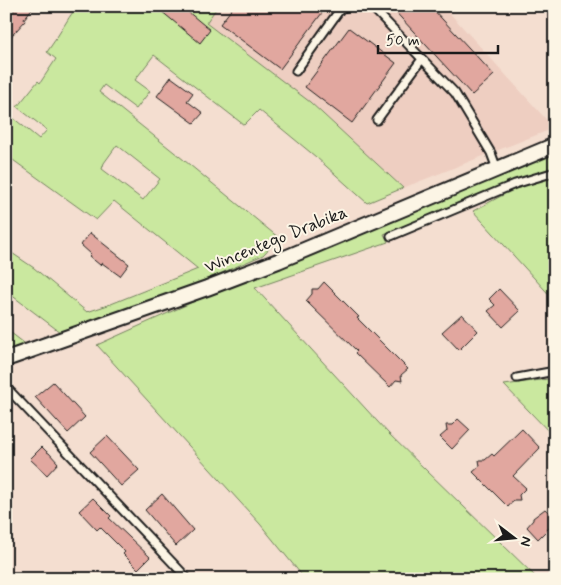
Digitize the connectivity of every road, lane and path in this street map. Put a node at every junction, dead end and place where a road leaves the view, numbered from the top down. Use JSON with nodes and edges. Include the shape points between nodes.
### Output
{"nodes":[{"id":1,"x":350,"y":6,"type":"edge"},
{"id":2,"x":372,"y":6,"type":"edge"},
{"id":3,"x":340,"y":7,"type":"edge"},
{"id":4,"x":422,"y":59,"type":"junction"},
{"id":5,"x":296,"y":71,"type":"dead end"},
{"id":6,"x":377,"y":120,"type":"dead end"},
{"id":7,"x":555,"y":145,"type":"edge"},
{"id":8,"x":497,"y":169,"type":"junction"},
{"id":9,"x":555,"y":172,"type":"edge"},
{"id":10,"x":391,"y":236,"type":"dead end"},
{"id":11,"x":6,"y":359,"type":"edge"},
{"id":12,"x":555,"y":371,"type":"edge"},
{"id":13,"x":518,"y":378,"type":"dead end"},
{"id":14,"x":6,"y":386,"type":"edge"},
{"id":15,"x":188,"y":579,"type":"edge"}],
"edges":[{"from":1,"to":3,"type":"lane"},
{"from":2,"to":4,"type":"lane"},
{"from":3,"to":5,"type":"lane"},
{"from":4,"to":6,"type":"lane"},
{"from":4,"to":8,"type":"lane","via":[[454,93],[491,153]]},
{"from":7,"to":8,"type":"street","name":"Wincentego Drabika"},
{"from":8,"to":11,"type":"street","name":"Wincentego Drabika","via":[[278,261]]},
{"from":9,"to":10,"type":"lane","via":[[515,184]]},
{"from":12,"to":13,"type":"lane"},
{"from":14,"to":15,"type":"lane"}]}
